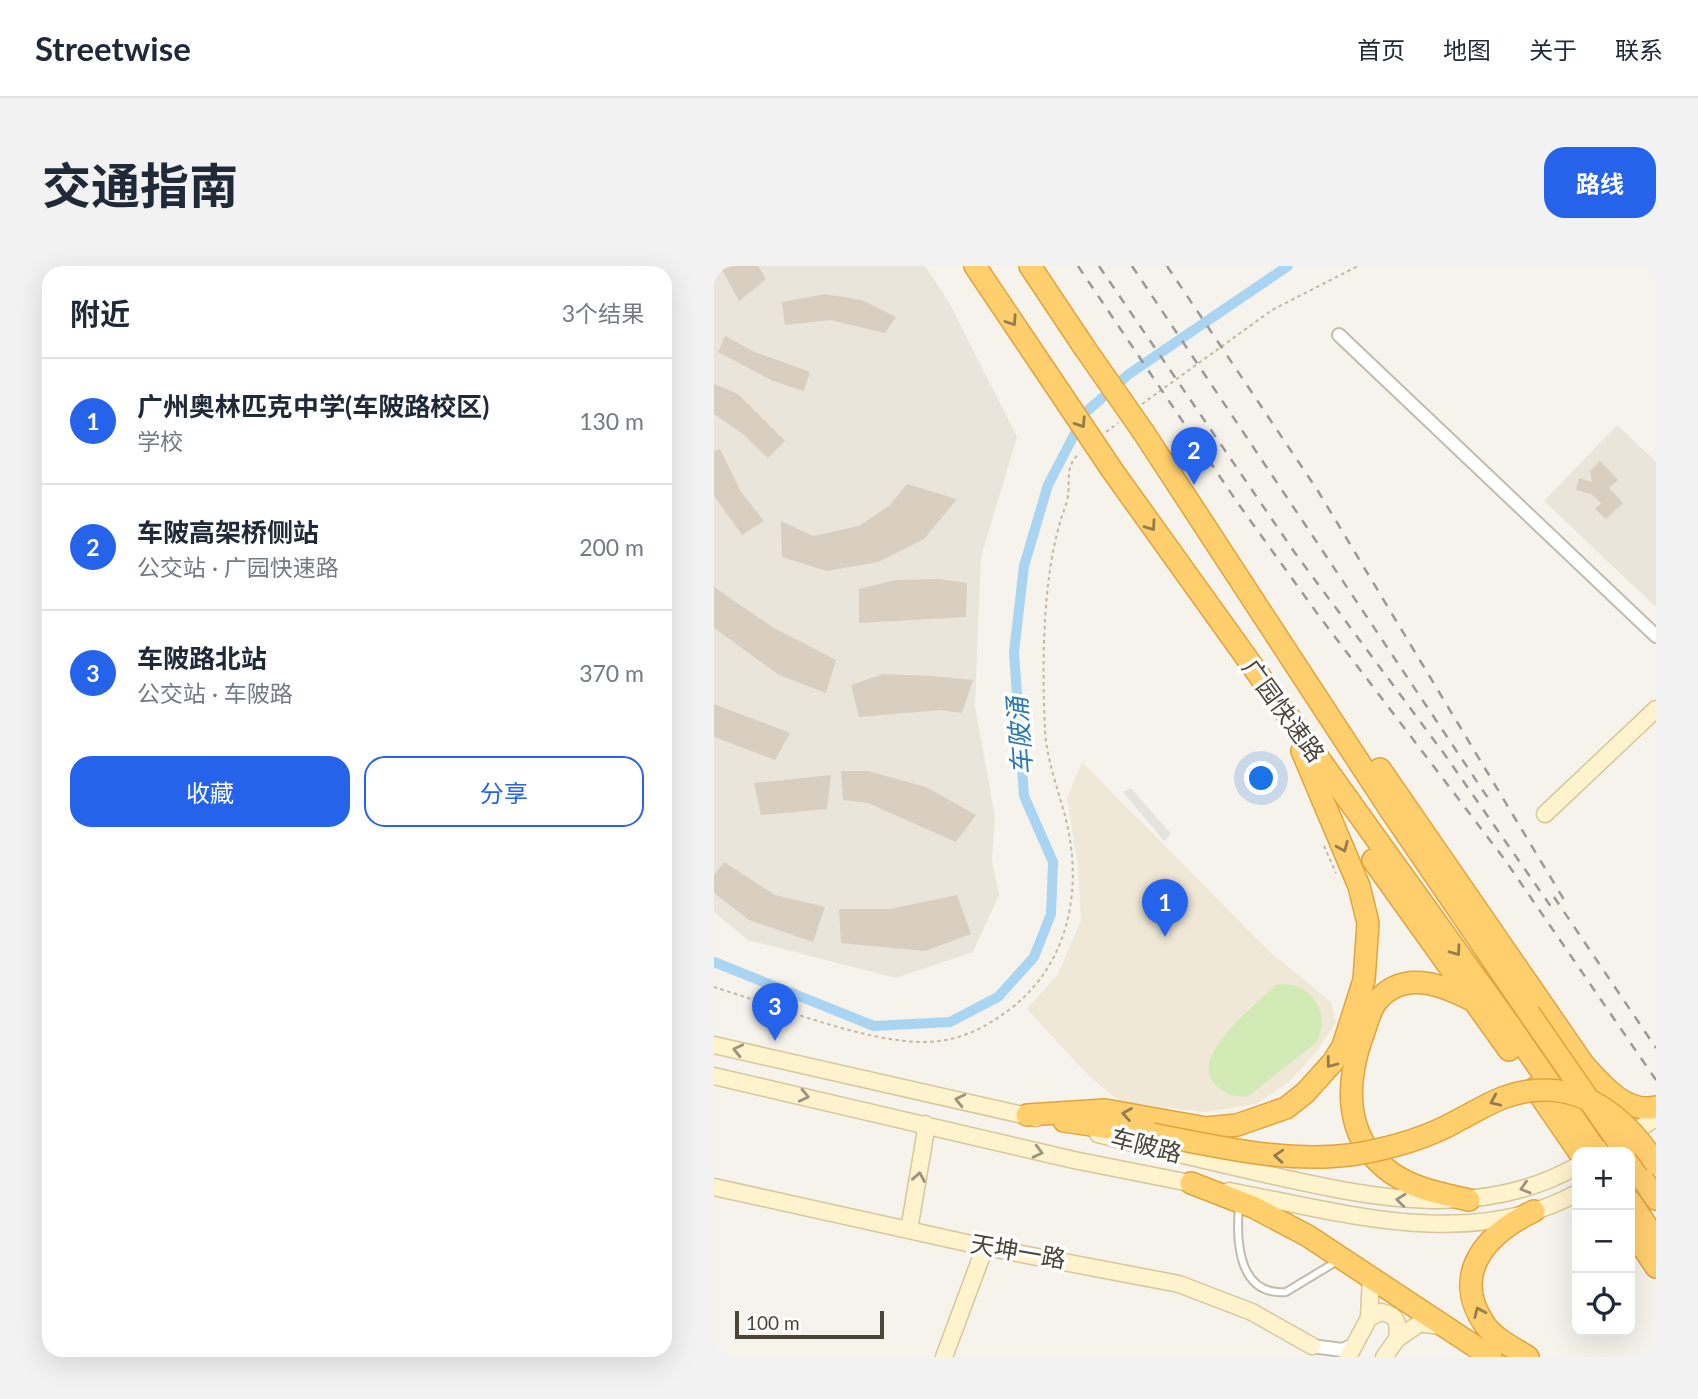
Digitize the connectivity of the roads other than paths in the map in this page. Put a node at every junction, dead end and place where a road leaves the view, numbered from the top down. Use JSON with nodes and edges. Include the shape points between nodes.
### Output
{"nodes":[{"id":1,"x":975,"y":266,"type":"edge"},
{"id":2,"x":1030,"y":266,"type":"edge"},
{"id":3,"x":1339,"y":335,"type":"dead end"},
{"id":4,"x":1258,"y":604,"type":"junction"},
{"id":5,"x":1656,"y":636,"type":"edge"},
{"id":6,"x":1656,"y":709,"type":"edge"},
{"id":7,"x":1287,"y":717,"type":"junction"},
{"id":8,"x":1545,"y":814,"type":"dead end"},
{"id":9,"x":1470,"y":999,"type":"junction"},
{"id":10,"x":1503,"y":1027,"type":"junction"},
{"id":11,"x":714,"y":1045,"type":"edge"},
{"id":12,"x":714,"y":1076,"type":"edge"},
{"id":13,"x":1027,"y":1115,"type":"junction"},
{"id":14,"x":925,"y":1124,"type":"junction"},
{"id":15,"x":1654,"y":1125,"type":"edge"},
{"id":16,"x":1576,"y":1147,"type":"edge"},
{"id":17,"x":1595,"y":1147,"type":"edge"},
{"id":18,"x":1609,"y":1147,"type":"edge"},
{"id":19,"x":1622,"y":1147,"type":"edge"},
{"id":20,"x":1635,"y":1152,"type":"edge"},
{"id":21,"x":1656,"y":1164,"type":"edge"},
{"id":22,"x":1635,"y":1167,"type":"edge"},
{"id":23,"x":1572,"y":1168,"type":"edge"},
{"id":24,"x":1191,"y":1183,"type":"junction"},
{"id":25,"x":714,"y":1187,"type":"edge"},
{"id":26,"x":1572,"y":1195,"type":"edge"},
{"id":27,"x":1656,"y":1199,"type":"edge"},
{"id":28,"x":1469,"y":1200,"type":"junction"},
{"id":29,"x":1239,"y":1202,"type":"junction"},
{"id":30,"x":1635,"y":1208,"type":"edge"},
{"id":31,"x":1534,"y":1212,"type":"junction"},
{"id":32,"x":909,"y":1230,"type":"junction"},
{"id":33,"x":1635,"y":1236,"type":"edge"},
{"id":34,"x":1656,"y":1240,"type":"edge"},
{"id":35,"x":985,"y":1247,"type":"junction"},
{"id":36,"x":1342,"y":1258,"type":"junction"},
{"id":37,"x":1656,"y":1267,"type":"edge"},
{"id":38,"x":1371,"y":1277,"type":"junction"},
{"id":39,"x":1369,"y":1318,"type":"junction"},
{"id":40,"x":1445,"y":1327,"type":"junction"},
{"id":41,"x":1397,"y":1339,"type":"junction"},
{"id":42,"x":1359,"y":1341,"type":"junction"},
{"id":43,"x":1316,"y":1352,"type":"edge"},
{"id":44,"x":1386,"y":1355,"type":"edge"},
{"id":45,"x":944,"y":1357,"type":"edge"},
{"id":46,"x":1348,"y":1357,"type":"edge"},
{"id":47,"x":1491,"y":1357,"type":"edge"},
{"id":48,"x":1528,"y":1357,"type":"edge"}],
"edges":[{"from":1,"to":7,"type":"highway","name":"广园快速路","one_way":true,"bridge":true},
{"from":2,"to":4,"type":"highway","name":"广园快速路","bridge":true},
{"from":3,"to":5,"type":"street"},
{"from":4,"to":15,"type":"highway","via":[[1350,725],[1584,1065]]},
{"from":4,"to":19,"type":"highway","name":"广园快速路","bridge":true,"via":[[1391,811]]},
{"from":6,"to":8,"type":"main road"},
{"from":7,"to":9,"type":"highway","via":[[1349,824]]},
{"from":7,"to":10,"type":"highway","name":"广园快速路","one_way":true},
{"from":7,"to":13,"type":"highway","one_way":true,"via":[[1359,886],[1368,923],[1364,980],[1343,1046],[1333,1062],[1286,1108],[1237,1125],[1206,1128],[1105,1111]]},
{"from":9,"to":10,"type":"highway"},
{"from":9,"to":28,"type":"highway","via":[[1423,981],[1395,986],[1386,993],[1370,1016],[1353,1068],[1350,1096],[1361,1138],[1384,1168],[1411,1185]]},
{"from":10,"to":16,"type":"highway"},
{"from":10,"to":17,"type":"highway","name":"广园快速路"},
{"from":13,"to":11,"type":"main road","name":"车陂路","one_way":true},
{"from":12,"to":14,"type":"main road","name":"车陂路","one_way":true},
{"from":21,"to":13,"type":"highway","one_way":true,"bridge":true,"via":[[1628,1127],[1601,1105],[1544,1090],[1506,1097],[1424,1136],[1356,1154],[1269,1156]]},
{"from":28,"to":13,"type":"main road","name":"车陂路","one_way":true,"via":[[1411,1202],[1369,1197]]},
{"from":14,"to":24,"type":"main road","name":"车陂路","one_way":true},
{"from":32,"to":14,"type":"main road","one_way":true},
{"from":15,"to":18,"type":"main road"},
{"from":15,"to":20,"type":"main road"},
{"from":22,"to":27,"type":"highway"},
{"from":23,"to":28,"type":"main road","name":"车陂路","one_way":true,"via":[[1527,1187]]},
{"from":24,"to":29,"type":"highway"},
{"from":24,"to":31,"type":"main road","name":"车陂路","via":[[1424,1224],[1470,1223]]},
{"from":25,"to":32,"type":"main road","name":"天坤一路"},
{"from":26,"to":31,"type":"main road","name":"车陂路"},
{"from":29,"to":36,"type":"highway","via":[[1280,1220]]},
{"from":29,"to":36,"type":"lane","via":[[1240,1262],[1263,1287],[1286,1292]]},
{"from":30,"to":34,"type":"highway"},
{"from":48,"to":31,"type":"highway","one_way":true,"via":[[1485,1326],[1472,1289],[1474,1268],[1486,1244],[1507,1224]]},
{"from":32,"to":35,"type":"main road","name":"天坤一路"},
{"from":33,"to":37,"type":"highway"},
{"from":35,"to":43,"type":"main road","name":"天坤一路","via":[[1179,1284],[1252,1312]]},
{"from":35,"to":45,"type":"main road"},
{"from":36,"to":38,"type":"highway"},
{"from":38,"to":39,"type":"main road"},
{"from":38,"to":40,"type":"highway"},
{"from":39,"to":41,"type":"main road","via":[[1381,1312],[1395,1317]]},
{"from":39,"to":42,"type":"main road"},
{"from":40,"to":41,"type":"main road","via":[[1420,1322]]},
{"from":40,"to":47,"type":"highway"},
{"from":41,"to":44,"type":"main road"},
{"from":42,"to":43,"type":"street","via":[[1342,1350]]},
{"from":42,"to":46,"type":"main road"}]}
